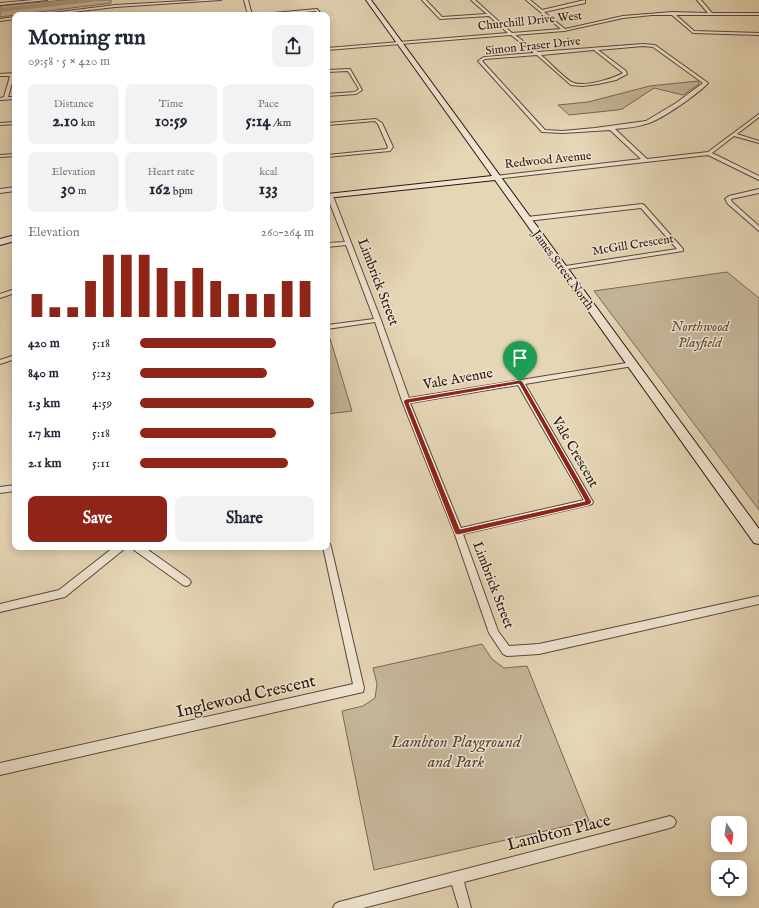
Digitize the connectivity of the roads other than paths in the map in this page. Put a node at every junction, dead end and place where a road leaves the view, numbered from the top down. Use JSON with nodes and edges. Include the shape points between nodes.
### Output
{"nodes":[{"id":1,"x":45,"y":0,"type":"edge"},
{"id":2,"x":219,"y":0,"type":"edge"},
{"id":3,"x":246,"y":0,"type":"edge"},
{"id":4,"x":368,"y":0,"type":"edge"},
{"id":5,"x":424,"y":0,"type":"edge"},
{"id":6,"x":474,"y":0,"type":"edge"},
{"id":7,"x":528,"y":0,"type":"edge"},
{"id":8,"x":582,"y":0,"type":"edge"},
{"id":9,"x":699,"y":0,"type":"edge"},
{"id":10,"x":0,"y":4,"type":"edge"},
{"id":11,"x":542,"y":11,"type":"junction"},
{"id":12,"x":63,"y":12,"type":"edge"},
{"id":13,"x":249,"y":12,"type":"edge"},
{"id":14,"x":291,"y":12,"type":"edge"},
{"id":15,"x":318,"y":12,"type":"edge"},
{"id":16,"x":672,"y":13,"type":"junction"},
{"id":17,"x":710,"y":13,"type":"junction"},
{"id":18,"x":759,"y":14,"type":"edge"},
{"id":19,"x":490,"y":15,"type":"junction"},
{"id":20,"x":12,"y":18,"type":"edge"},
{"id":21,"x":0,"y":20,"type":"edge"},
{"id":22,"x":564,"y":30,"type":"junction"},
{"id":23,"x":511,"y":34,"type":"junction"},
{"id":24,"x":759,"y":34,"type":"edge"},
{"id":25,"x":400,"y":43,"type":"junction"},
{"id":26,"x":330,"y":49,"type":"edge"},
{"id":27,"x":596,"y":50,"type":"junction"},
{"id":28,"x":538,"y":54,"type":"junction"},
{"id":29,"x":330,"y":71,"type":"edge"},
{"id":30,"x":12,"y":74,"type":"edge"},
{"id":31,"x":0,"y":75,"type":"edge"},
{"id":32,"x":12,"y":77,"type":"edge"},
{"id":33,"x":330,"y":95,"type":"edge"},
{"id":34,"x":6,"y":98,"type":"junction"},
{"id":35,"x":12,"y":98,"type":"edge"},
{"id":36,"x":0,"y":99,"type":"edge"},
{"id":37,"x":759,"y":115,"type":"edge"},
{"id":38,"x":12,"y":123,"type":"edge"},
{"id":39,"x":0,"y":124,"type":"edge"},
{"id":40,"x":330,"y":124,"type":"edge"},
{"id":41,"x":611,"y":128,"type":"junction"},
{"id":42,"x":734,"y":135,"type":"junction"},
{"id":43,"x":759,"y":142,"type":"edge"},
{"id":44,"x":709,"y":153,"type":"junction"},
{"id":45,"x":12,"y":155,"type":"edge"},
{"id":46,"x":0,"y":156,"type":"edge"},
{"id":47,"x":330,"y":156,"type":"edge"},
{"id":48,"x":646,"y":161,"type":"junction"},
{"id":49,"x":496,"y":178,"type":"junction"},
{"id":50,"x":759,"y":178,"type":"edge"},
{"id":51,"x":12,"y":189,"type":"edge"},
{"id":52,"x":0,"y":191,"type":"edge"},
{"id":53,"x":759,"y":191,"type":"edge"},
{"id":54,"x":330,"y":196,"type":"edge"},
{"id":55,"x":330,"y":201,"type":"edge"},
{"id":56,"x":527,"y":219,"type":"junction"},
{"id":57,"x":759,"y":229,"type":"edge"},
{"id":58,"x":12,"y":239,"type":"edge"},
{"id":59,"x":0,"y":242,"type":"edge"},
{"id":60,"x":348,"y":243,"type":"junction"},
{"id":61,"x":330,"y":245,"type":"edge"},
{"id":62,"x":561,"y":268,"type":"junction"},
{"id":63,"x":12,"y":292,"type":"edge"},
{"id":64,"x":0,"y":296,"type":"edge"},
{"id":65,"x":378,"y":320,"type":"junction"},
{"id":66,"x":330,"y":327,"type":"edge"},
{"id":67,"x":12,"y":358,"type":"edge"},
{"id":68,"x":0,"y":362,"type":"edge"},
{"id":69,"x":633,"y":364,"type":"junction"},
{"id":70,"x":520,"y":382,"type":"junction"},
{"id":71,"x":406,"y":401,"type":"junction"},
{"id":72,"x":12,"y":488,"type":"edge"},
{"id":73,"x":0,"y":490,"type":"edge"},
{"id":74,"x":458,"y":532,"type":"junction"},
{"id":75,"x":759,"y":539,"type":"edge"},
{"id":76,"x":116,"y":550,"type":"edge"},
{"id":77,"x":141,"y":550,"type":"edge"},
{"id":78,"x":328,"y":550,"type":"edge"},
{"id":79,"x":186,"y":582,"type":"dead end"},
{"id":80,"x":759,"y":600,"type":"edge"},
{"id":81,"x":0,"y":608,"type":"edge"},
{"id":82,"x":0,"y":769,"type":"edge"},
{"id":83,"x":670,"y":822,"type":"dead end"},
{"id":84,"x":456,"y":877,"type":"junction"},
{"id":85,"x":339,"y":908,"type":"edge"},
{"id":86,"x":465,"y":908,"type":"edge"}],
"edges":[{"from":1,"to":10,"type":"street"},
{"from":2,"to":12,"type":"street"},
{"from":3,"to":13,"type":"street"},
{"from":4,"to":25,"type":"street","name":"James Street North"},
{"from":5,"to":19,"type":"street","via":[[442,18]]},
{"from":6,"to":19,"type":"street"},
{"from":7,"to":11,"type":"street"},
{"from":8,"to":11,"type":"street","via":[[584,2]]},
{"from":9,"to":17,"type":"street"},
{"from":11,"to":22,"type":"street"},
{"from":14,"to":15,"type":"street"},
{"from":16,"to":17,"type":"street","name":"Churchill Drive West"},
{"from":16,"to":22,"type":"street","name":"Churchill Drive West","via":[[631,16]]},
{"from":16,"to":24,"type":"street","via":[[693,32]]},
{"from":17,"to":18,"type":"street","name":"Churchill Drive West"},
{"from":19,"to":23,"type":"street"},
{"from":20,"to":21,"type":"street"},
{"from":22,"to":23,"type":"street","name":"Churchill Drive West"},
{"from":23,"to":25,"type":"street","name":"Churchill Drive West"},
{"from":23,"to":28,"type":"street"},
{"from":25,"to":26,"type":"street","name":"Churchill Drive West"},
{"from":25,"to":49,"type":"street","name":"James Street North"},
{"from":27,"to":28,"type":"street","name":"Simon Fraser Drive"},
{"from":27,"to":28,"type":"street","via":[[625,74],[575,86]]},
{"from":27,"to":41,"type":"street","name":"Simon Fraser Drive","via":[[652,46],[706,83],[649,122]]},
{"from":28,"to":41,"type":"street","name":"Simon Fraser Drive","via":[[484,58],[480,61],[544,131],[556,133]]},
{"from":29,"to":33,"type":"street","via":[[349,70],[361,89],[356,93]]},
{"from":30,"to":31,"type":"street"},
{"from":32,"to":34,"type":"street"},
{"from":34,"to":35,"type":"street"},
{"from":34,"to":36,"type":"street"},
{"from":37,"to":42,"type":"street","name":"Redwood Avenue"},
{"from":38,"to":39,"type":"street"},
{"from":40,"to":47,"type":"street","via":[[376,120],[380,123],[391,147],[388,150]]},
{"from":41,"to":48,"type":"street"},
{"from":42,"to":43,"type":"street"},
{"from":42,"to":44,"type":"street","name":"Redwood Avenue"},
{"from":44,"to":48,"type":"street","name":"Redwood Avenue"},
{"from":44,"to":50,"type":"street"},
{"from":45,"to":46,"type":"street"},
{"from":48,"to":49,"type":"street","name":"Redwood Avenue"},
{"from":49,"to":54,"type":"street","name":"Redwood Avenue"},
{"from":49,"to":56,"type":"street","name":"James Street North"},
{"from":51,"to":52,"type":"street"},
{"from":53,"to":57,"type":"street","via":[[728,199]]},
{"from":55,"to":60,"type":"street","name":"Limbrick Street"},
{"from":56,"to":62,"type":"street","name":"James Street North"},
{"from":56,"to":62,"type":"street","name":"McGill Crescent","via":[[642,206],[681,250]]},
{"from":58,"to":59,"type":"street"},
{"from":60,"to":61,"type":"street"},
{"from":60,"to":65,"type":"street","name":"Limbrick Street"},
{"from":62,"to":69,"type":"street","name":"James Street North"},
{"from":63,"to":64,"type":"street"},
{"from":65,"to":66,"type":"street"},
{"from":65,"to":71,"type":"street","name":"Limbrick Street"},
{"from":67,"to":68,"type":"street"},
{"from":69,"to":70,"type":"street","name":"Vale Avenue"},
{"from":69,"to":75,"type":"street","name":"James Street North"},
{"from":70,"to":71,"type":"street","name":"Vale Avenue"},
{"from":70,"to":74,"type":"street","name":"Vale Crescent","via":[[589,502]]},
{"from":71,"to":74,"type":"street","name":"Limbrick Street"},
{"from":72,"to":73,"type":"street"},
{"from":74,"to":80,"type":"street","name":"Limbrick Street","via":[[494,633],[507,651],[539,649]]},
{"from":76,"to":81,"type":"street","via":[[62,594]]},
{"from":77,"to":79,"type":"street"},
{"from":78,"to":82,"type":"street","name":"Inglewood Crescent","via":[[359,688]]},
{"from":83,"to":84,"type":"street","name":"Lambton Place"},
{"from":84,"to":85,"type":"street","name":"Lambton Place"},
{"from":84,"to":86,"type":"street"}]}
